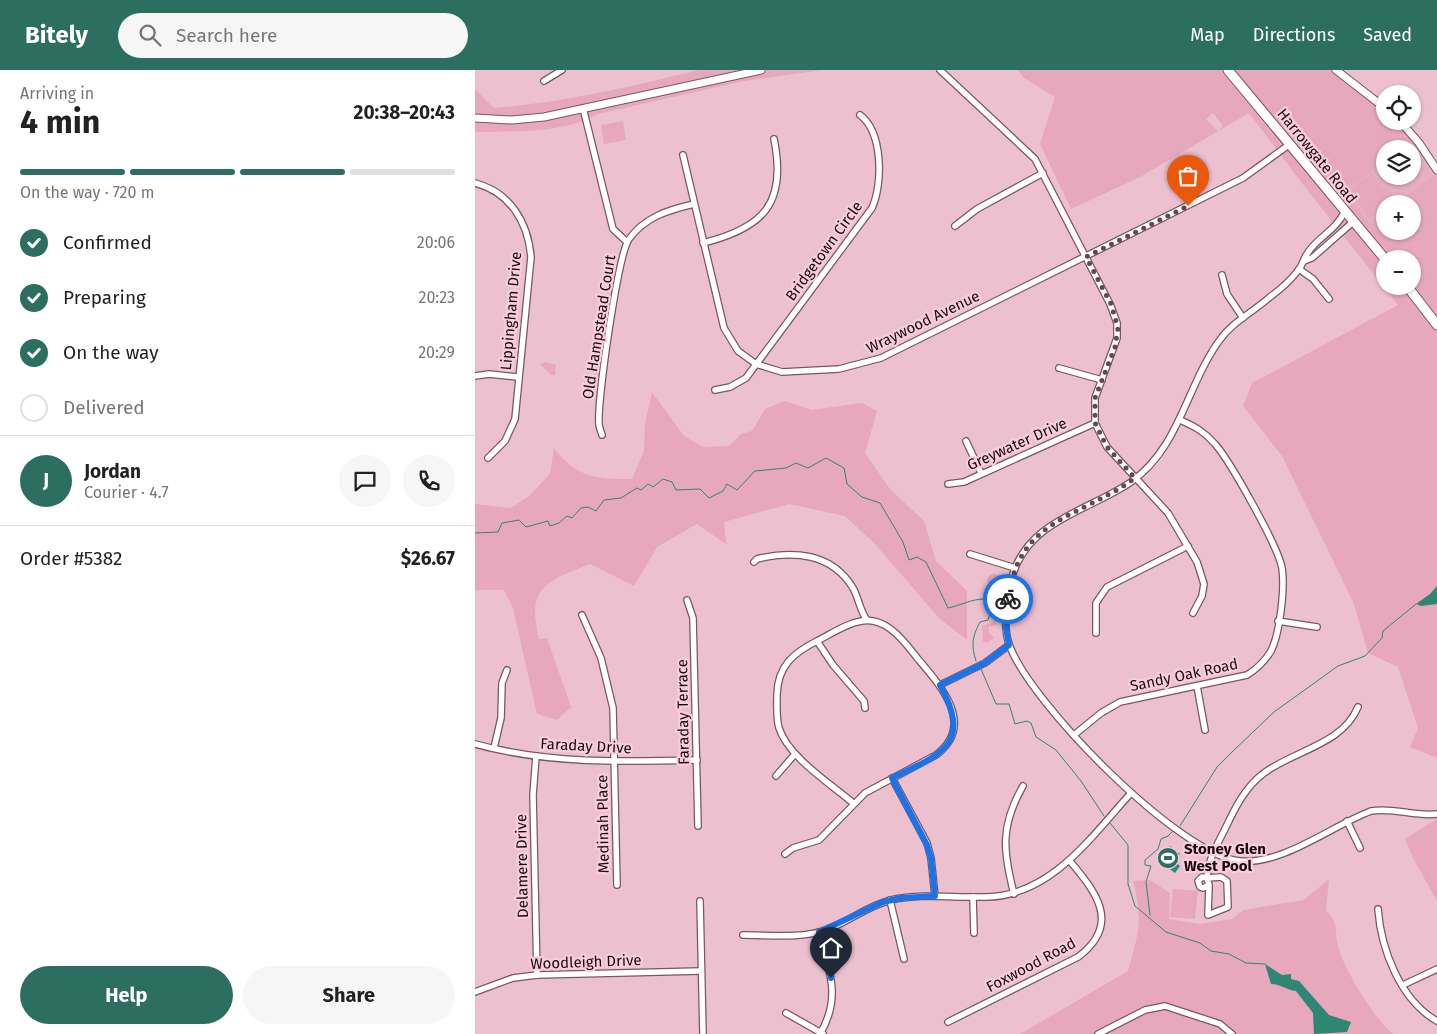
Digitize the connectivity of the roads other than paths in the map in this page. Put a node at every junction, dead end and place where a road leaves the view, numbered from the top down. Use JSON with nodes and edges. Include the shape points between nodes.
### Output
{"nodes":[{"id":1,"x":561,"y":70,"type":"edge"},
{"id":2,"x":761,"y":70,"type":"edge"},
{"id":3,"x":940,"y":70,"type":"edge"},
{"id":4,"x":1228,"y":70,"type":"edge"},
{"id":5,"x":1336,"y":70,"type":"edge"},
{"id":6,"x":750,"y":71,"type":"edge"},
{"id":7,"x":544,"y":81,"type":"dead end"},
{"id":8,"x":1376,"y":101,"type":"edge"},
{"id":9,"x":583,"y":108,"type":"junction"},
{"id":10,"x":861,"y":115,"type":"dead end"},
{"id":11,"x":475,"y":118,"type":"edge"},
{"id":12,"x":1408,"y":130,"type":"edge"},
{"id":13,"x":774,"y":139,"type":"dead end"},
{"id":14,"x":1290,"y":144,"type":"junction"},
{"id":15,"x":683,"y":155,"type":"dead end"},
{"id":16,"x":1437,"y":170,"type":"edge"},
{"id":17,"x":1043,"y":173,"type":"junction"},
{"id":18,"x":475,"y":183,"type":"edge"},
{"id":19,"x":694,"y":204,"type":"junction"},
{"id":20,"x":1345,"y":211,"type":"junction"},
{"id":21,"x":1353,"y":222,"type":"junction"},
{"id":22,"x":955,"y":226,"type":"dead end"},
{"id":23,"x":627,"y":242,"type":"junction"},
{"id":24,"x":703,"y":243,"type":"junction"},
{"id":25,"x":1377,"y":250,"type":"edge"},
{"id":26,"x":1086,"y":257,"type":"junction"},
{"id":27,"x":1304,"y":261,"type":"junction"},
{"id":28,"x":1299,"y":269,"type":"junction"},
{"id":29,"x":1221,"y":275,"type":"dead end"},
{"id":30,"x":1414,"y":295,"type":"edge"},
{"id":31,"x":1329,"y":299,"type":"dead end"},
{"id":32,"x":1243,"y":318,"type":"junction"},
{"id":33,"x":1437,"y":325,"type":"edge"},
{"id":34,"x":756,"y":364,"type":"junction"},
{"id":35,"x":1059,"y":368,"type":"dead end"},
{"id":36,"x":475,"y":376,"type":"edge"},
{"id":37,"x":518,"y":377,"type":"junction"},
{"id":38,"x":1102,"y":380,"type":"junction"},
{"id":39,"x":715,"y":390,"type":"dead end"},
{"id":40,"x":1180,"y":420,"type":"junction"},
{"id":41,"x":1095,"y":423,"type":"junction"},
{"id":42,"x":602,"y":434,"type":"dead end"},
{"id":43,"x":965,"y":441,"type":"dead end"},
{"id":44,"x":488,"y":458,"type":"dead end"},
{"id":45,"x":981,"y":473,"type":"junction"},
{"id":46,"x":1135,"y":478,"type":"junction"},
{"id":47,"x":948,"y":484,"type":"dead end"},
{"id":48,"x":1188,"y":546,"type":"junction"},
{"id":49,"x":970,"y":554,"type":"dead end"},
{"id":50,"x":754,"y":562,"type":"dead end"},
{"id":51,"x":1015,"y":568,"type":"junction"},
{"id":52,"x":687,"y":600,"type":"dead end"},
{"id":53,"x":1193,"y":613,"type":"dead end"},
{"id":54,"x":582,"y":615,"type":"dead end"},
{"id":55,"x":867,"y":620,"type":"junction"},
{"id":56,"x":1279,"y":621,"type":"junction"},
{"id":57,"x":1317,"y":627,"type":"dead end"},
{"id":58,"x":1096,"y":633,"type":"dead end"},
{"id":59,"x":817,"y":641,"type":"junction"},
{"id":60,"x":1009,"y":645,"type":"junction"},
{"id":61,"x":507,"y":670,"type":"dead end"},
{"id":62,"x":940,"y":685,"type":"junction"},
{"id":63,"x":1197,"y":686,"type":"junction"},
{"id":64,"x":1358,"y":707,"type":"dead end"},
{"id":65,"x":865,"y":708,"type":"dead end"},
{"id":66,"x":1205,"y":730,"type":"dead end"},
{"id":67,"x":1074,"y":735,"type":"junction"},
{"id":68,"x":475,"y":744,"type":"edge"},
{"id":69,"x":494,"y":748,"type":"junction"},
{"id":70,"x":795,"y":754,"type":"junction"},
{"id":71,"x":536,"y":756,"type":"junction"},
{"id":72,"x":697,"y":760,"type":"junction"},
{"id":73,"x":614,"y":762,"type":"junction"},
{"id":74,"x":776,"y":776,"type":"dead end"},
{"id":75,"x":892,"y":778,"type":"junction"},
{"id":76,"x":1023,"y":786,"type":"dead end"},
{"id":77,"x":1131,"y":793,"type":"junction"},
{"id":78,"x":853,"y":803,"type":"junction"},
{"id":79,"x":1437,"y":814,"type":"edge"},
{"id":80,"x":1347,"y":821,"type":"junction"},
{"id":81,"x":698,"y":826,"type":"dead end"},
{"id":82,"x":1360,"y":848,"type":"dead end"},
{"id":83,"x":1214,"y":853,"type":"junction"},
{"id":84,"x":785,"y":854,"type":"dead end"},
{"id":85,"x":1069,"y":860,"type":"junction"},
{"id":86,"x":1208,"y":881,"type":"junction"},
{"id":87,"x":617,"y":885,"type":"dead end"},
{"id":88,"x":1014,"y":894,"type":"junction"},
{"id":89,"x":935,"y":896,"type":"junction"},
{"id":90,"x":973,"y":897,"type":"junction"},
{"id":91,"x":890,"y":900,"type":"junction"},
{"id":92,"x":700,"y":901,"type":"dead end"},
{"id":93,"x":1378,"y":909,"type":"dead end"},
{"id":94,"x":819,"y":932,"type":"junction"},
{"id":95,"x":974,"y":932,"type":"dead end"},
{"id":96,"x":743,"y":935,"type":"dead end"},
{"id":97,"x":904,"y":959,"type":"dead end"},
{"id":98,"x":1437,"y":969,"type":"edge"},
{"id":99,"x":701,"y":971,"type":"junction"},
{"id":100,"x":537,"y":975,"type":"junction"},
{"id":101,"x":1403,"y":985,"type":"junction"},
{"id":102,"x":475,"y":992,"type":"edge"},
{"id":103,"x":786,"y":1013,"type":"dead end"},
{"id":104,"x":1437,"y":1021,"type":"edge"},
{"id":105,"x":948,"y":1022,"type":"dead end"},
{"id":106,"x":821,"y":1033,"type":"edge"},
{"id":107,"x":703,"y":1034,"type":"edge"},
{"id":108,"x":1098,"y":1034,"type":"edge"},
{"id":109,"x":1232,"y":1034,"type":"edge"}],
"edges":[{"from":1,"to":7,"type":"street"},
{"from":2,"to":6,"type":"street"},
{"from":3,"to":17,"type":"street","via":[[1029,152]]},
{"from":4,"to":14,"type":"main road","name":"Harrowgate Road"},
{"from":5,"to":8,"type":"street"},
{"from":6,"to":9,"type":"street"},
{"from":9,"to":11,"type":"street","via":[[530,119]]},
{"from":9,"to":23,"type":"street","via":[[613,229]]},
{"from":10,"to":34,"type":"street","name":"Bridgetown Circle","via":[[869,123],[880,164],[876,199]]},
{"from":12,"to":16,"type":"street"},
{"from":13,"to":24,"type":"street","via":[[779,174],[775,192],[766,209],[742,230]]},
{"from":14,"to":20,"type":"main road","name":"Harrowgate Road"},
{"from":14,"to":26,"type":"street","name":"Wraywood Avenue","via":[[1243,178]]},
{"from":15,"to":19,"type":"street","name":"Wraywood Avenue"},
{"from":17,"to":22,"type":"street","via":[[977,208]]},
{"from":17,"to":26,"type":"street"},
{"from":18,"to":37,"type":"street","name":"Lippingham Drive","via":[[494,189],[507,199],[520,218],[528,240],[531,266]]},
{"from":19,"to":23,"type":"street","name":"Old Hampstead Court","via":[[655,216]]},
{"from":19,"to":24,"type":"street","name":"Wraywood Avenue"},
{"from":20,"to":21,"type":"main road","name":"Harrowgate Road"},
{"from":20,"to":27,"type":"street","via":[[1337,225],[1309,251]]},
{"from":21,"to":25,"type":"main road","name":"Harrowgate Road"},
{"from":21,"to":27,"type":"street"},
{"from":23,"to":42,"type":"street","name":"Old Hampstead Court","via":[[620,266],[604,371],[599,423]]},
{"from":24,"to":34,"type":"street","name":"Wraywood Avenue","via":[[724,328],[738,351]]},
{"from":26,"to":34,"type":"street","name":"Wraywood Avenue","via":[[863,364],[791,373]]},
{"from":26,"to":38,"type":"street","via":[[1111,304],[1118,326],[1115,347]]},
{"from":27,"to":28,"type":"street"},
{"from":28,"to":31,"type":"street","via":[[1315,281]]},
{"from":28,"to":32,"type":"street","via":[[1271,297]]},
{"from":29,"to":32,"type":"street","via":[[1227,294]]},
{"from":30,"to":33,"type":"main road"},
{"from":32,"to":40,"type":"street","via":[[1223,335],[1211,353]]},
{"from":34,"to":39,"type":"street","name":"Bridgetown Circle","via":[[737,383]]},
{"from":35,"to":38,"type":"street"},
{"from":36,"to":37,"type":"street"},
{"from":37,"to":44,"type":"street","name":"Lippingham Drive","via":[[513,426],[505,441]]},
{"from":38,"to":41,"type":"street","via":[[1094,404]]},
{"from":40,"to":46,"type":"street","via":[[1158,456]]},
{"from":40,"to":56,"type":"street","name":"Sandy Oak Road","via":[[1198,428],[1219,448],[1276,551],[1283,574]]},
{"from":41,"to":45,"type":"street","name":"Greywater Drive"},
{"from":41,"to":46,"type":"street","via":[[1107,447]]},
{"from":43,"to":45,"type":"street"},
{"from":45,"to":47,"type":"street","name":"Greywater Drive","via":[[958,484]]},
{"from":46,"to":48,"type":"street","via":[[1168,513]]},
{"from":46,"to":51,"type":"street","via":[[1041,532],[1026,548]]},
{"from":48,"to":53,"type":"street","via":[[1204,584]]},
{"from":48,"to":58,"type":"street","via":[[1107,587],[1096,603]]},
{"from":49,"to":51,"type":"street"},
{"from":50,"to":55,"type":"street","via":[[784,554],[822,560],[848,580]]},
{"from":51,"to":60,"type":"street","via":[[1006,619]]},
{"from":52,"to":72,"type":"street","name":"Faraday Terrace","via":[[693,618]]},
{"from":54,"to":73,"type":"street","name":"Medinah Place","via":[[601,658],[611,695]]},
{"from":55,"to":59,"type":"street"},
{"from":55,"to":62,"type":"street","via":[[890,628]]},
{"from":56,"to":57,"type":"street"},
{"from":56,"to":63,"type":"street","name":"Sandy Oak Road","via":[[1271,651],[1253,671],[1239,678]]},
{"from":59,"to":65,"type":"street"},
{"from":59,"to":70,"type":"street","via":[[787,661],[777,683],[779,728]]},
{"from":60,"to":62,"type":"street","via":[[985,663]]},
{"from":60,"to":67,"type":"street","via":[[1029,682]]},
{"from":61,"to":69,"type":"street","via":[[502,683],[501,718]]},
{"from":62,"to":75,"type":"street","via":[[953,714],[951,739],[936,755]]},
{"from":63,"to":66,"type":"street"},
{"from":63,"to":67,"type":"street","name":"Sandy Oak Road","via":[[1120,702]]},
{"from":64,"to":83,"type":"street","via":[[1353,719],[1340,732],[1276,765],[1256,780],[1232,815]]},
{"from":67,"to":77,"type":"street"},
{"from":68,"to":69,"type":"street","name":"Faraday Drive"},
{"from":69,"to":71,"type":"street","name":"Faraday Drive"},
{"from":70,"to":74,"type":"street"},
{"from":70,"to":78,"type":"street"},
{"from":71,"to":73,"type":"street","name":"Faraday Drive"},
{"from":71,"to":100,"type":"street","name":"Delamere Drive","via":[[533,795]]},
{"from":72,"to":73,"type":"street","name":"Faraday Drive"},
{"from":72,"to":81,"type":"street","name":"Faraday Terrace"},
{"from":73,"to":87,"type":"street","name":"Medinah Place"},
{"from":75,"to":78,"type":"street"},
{"from":75,"to":89,"type":"street","via":[[927,845]]},
{"from":76,"to":88,"type":"street","via":[[1010,812],[1005,832],[1006,861]]},
{"from":77,"to":83,"type":"street"},
{"from":77,"to":85,"type":"street"},
{"from":78,"to":84,"type":"street","via":[[819,840],[793,848]]},
{"from":79,"to":80,"type":"street","via":[[1379,809]]},
{"from":80,"to":82,"type":"street"},
{"from":80,"to":83,"type":"street","via":[[1271,858],[1241,862]]},
{"from":83,"to":86,"type":"street","via":[[1208,862]]},
{"from":85,"to":88,"type":"street","via":[[1043,881]]},
{"from":85,"to":105,"type":"street","name":"Foxwood Road","via":[[1099,901],[1101,927],[1091,946],[1079,957]]},
{"from":86,"to":86,"type":"street","via":[[1208,915],[1229,908],[1227,881],[1221,877]]},
{"from":88,"to":90,"type":"street"},
{"from":89,"to":90,"type":"street"},
{"from":89,"to":91,"type":"street"},
{"from":90,"to":95,"type":"street"},
{"from":91,"to":94,"type":"street"},
{"from":91,"to":97,"type":"street"},
{"from":92,"to":99,"type":"street"},
{"from":93,"to":101,"type":"street","via":[[1383,942]]},
{"from":94,"to":96,"type":"street"},
{"from":94,"to":106,"type":"street","via":[[833,988],[831,1012]]},
{"from":98,"to":101,"type":"street"},
{"from":99,"to":100,"type":"street","name":"Woodleigh Drive"},
{"from":99,"to":107,"type":"street"},
{"from":100,"to":102,"type":"street","name":"Woodleigh Drive","via":[[513,978]]},
{"from":101,"to":104,"type":"street","via":[[1417,1006]]},
{"from":103,"to":106,"type":"street"},
{"from":108,"to":109,"type":"street","via":[[1145,1010],[1165,1006],[1219,1024]]}]}
